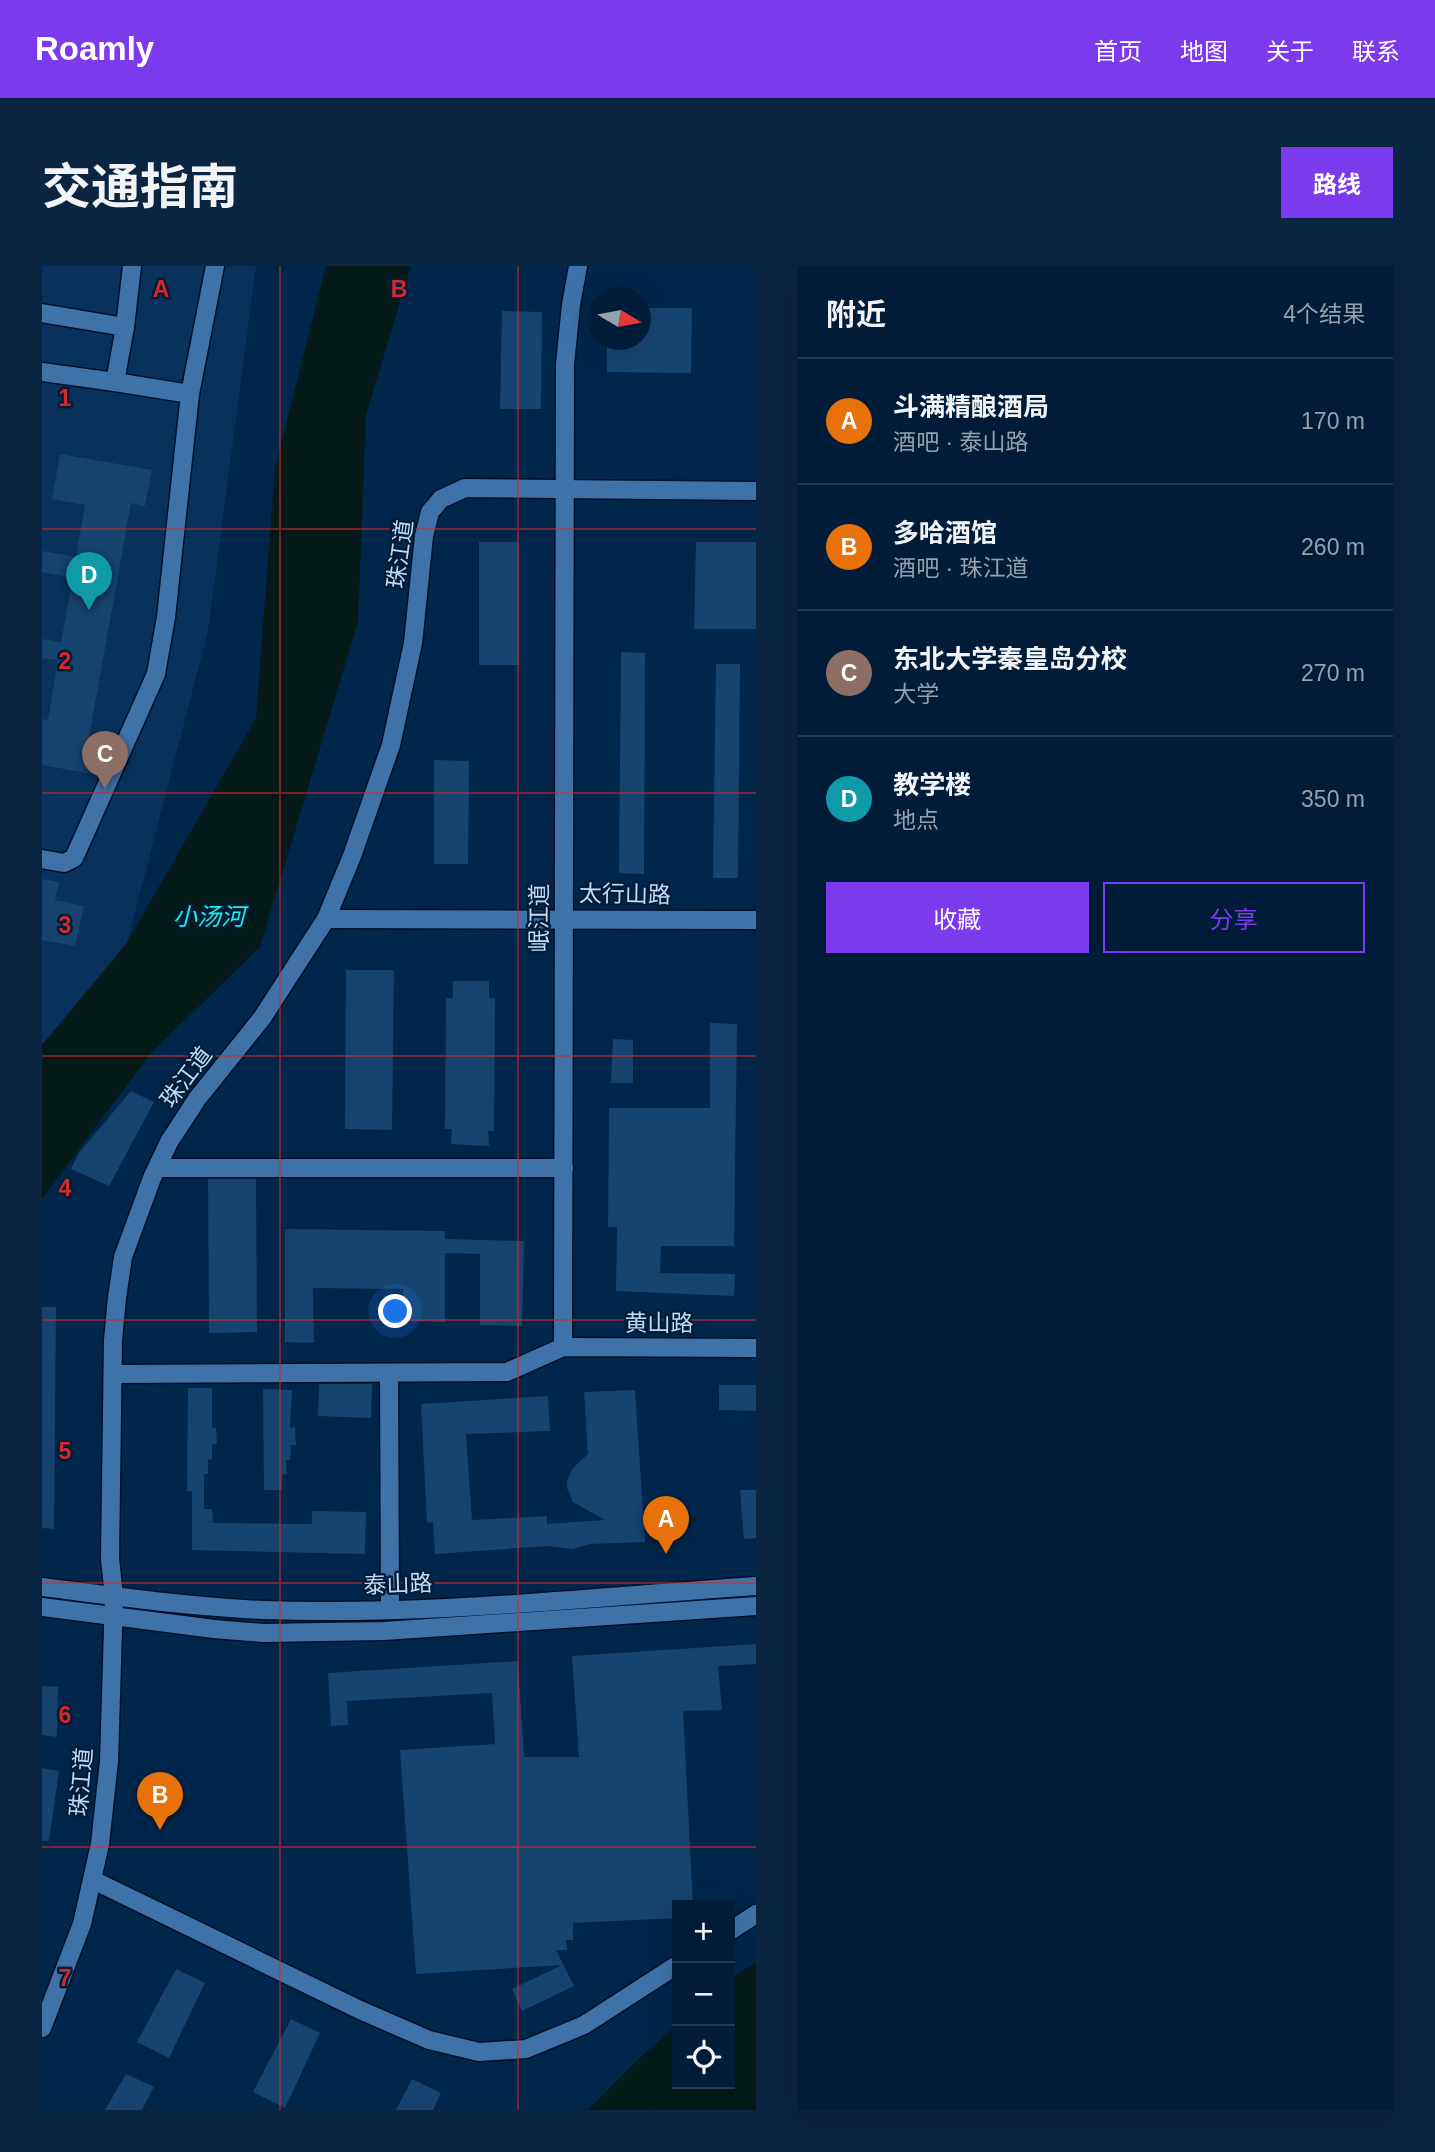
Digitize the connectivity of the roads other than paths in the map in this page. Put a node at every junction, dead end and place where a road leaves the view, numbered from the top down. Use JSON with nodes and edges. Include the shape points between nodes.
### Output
{"nodes":[{"id":1,"x":132,"y":266,"type":"edge"},
{"id":2,"x":215,"y":266,"type":"edge"},
{"id":3,"x":578,"y":266,"type":"edge"},
{"id":4,"x":42,"y":313,"type":"edge"},
{"id":5,"x":125,"y":327,"type":"junction"},
{"id":6,"x":42,"y":372,"type":"edge"},
{"id":7,"x":115,"y":382,"type":"junction"},
{"id":8,"x":190,"y":394,"type":"junction"},
{"id":9,"x":565,"y":489,"type":"junction"},
{"id":10,"x":756,"y":491,"type":"edge"},
{"id":11,"x":42,"y":859,"type":"edge"},
{"id":12,"x":564,"y":918,"type":"junction"},
{"id":13,"x":326,"y":919,"type":"junction"},
{"id":14,"x":756,"y":920,"type":"edge"},
{"id":15,"x":156,"y":1168,"type":"junction"},
{"id":16,"x":564,"y":1168,"type":"junction"},
{"id":17,"x":563,"y":1347,"type":"junction"},
{"id":18,"x":756,"y":1348,"type":"edge"},
{"id":19,"x":389,"y":1373,"type":"junction"},
{"id":20,"x":113,"y":1374,"type":"junction"},
{"id":21,"x":756,"y":1586,"type":"edge"},
{"id":22,"x":42,"y":1587,"type":"edge"},
{"id":23,"x":114,"y":1596,"type":"junction"},
{"id":24,"x":756,"y":1606,"type":"edge"},
{"id":25,"x":42,"y":1607,"type":"edge"},
{"id":26,"x":390,"y":1610,"type":"junction"},
{"id":27,"x":113,"y":1616,"type":"junction"},
{"id":28,"x":93,"y":1880,"type":"junction"},
{"id":29,"x":756,"y":1914,"type":"edge"},
{"id":30,"x":735,"y":1928,"type":"edge"},
{"id":31,"x":672,"y":1968,"type":"edge"},
{"id":32,"x":42,"y":2028,"type":"edge"}],
"edges":[{"from":1,"to":5,"type":"street"},
{"from":2,"to":8,"type":"street"},
{"from":3,"to":9,"type":"street","name":"岷江道","via":[[565,364]]},
{"from":4,"to":5,"type":"street"},
{"from":5,"to":7,"type":"street"},
{"from":6,"to":7,"type":"street"},
{"from":7,"to":8,"type":"street"},
{"from":8,"to":11,"type":"street","via":[[156,674],[74,858],[64,863]]},
{"from":9,"to":10,"type":"street","name":"珠江道"},
{"from":9,"to":12,"type":"street","name":"岷江道"},
{"from":9,"to":13,"type":"street","name":"珠江道","via":[[466,488],[441,499],[430,512],[413,643],[391,744]]},
{"from":12,"to":13,"type":"street","name":"太行山路"},
{"from":12,"to":14,"type":"street","name":"太行山路"},
{"from":12,"to":16,"type":"street","name":"岷江道"},
{"from":13,"to":15,"type":"street","name":"珠江道","via":[[262,1018],[197,1099]]},
{"from":15,"to":16,"type":"street"},
{"from":15,"to":20,"type":"street","name":"珠江道","via":[[123,1257]]},
{"from":16,"to":17,"type":"street","name":"岷江道"},
{"from":17,"to":18,"type":"street","name":"黄山路"},
{"from":17,"to":19,"type":"street","via":[[508,1372]]},
{"from":19,"to":20,"type":"street"},
{"from":19,"to":26,"type":"street"},
{"from":20,"to":23,"type":"street","name":"珠江道","via":[[110,1559]]},
{"from":21,"to":26,"type":"street","name":"泰山路"},
{"from":22,"to":23,"type":"street","name":"泰山路"},
{"from":23,"to":26,"type":"street","name":"泰山路","via":[[263,1609]]},
{"from":23,"to":27,"type":"street","name":"珠江道"},
{"from":24,"to":27,"type":"street","via":[[384,1631],[263,1633]]},
{"from":25,"to":27,"type":"street"},
{"from":27,"to":28,"type":"street","name":"珠江道","via":[[109,1762]]},
{"from":28,"to":31,"type":"street","via":[[360,2010],[429,2040],[479,2052],[526,2049],[584,2025]]},
{"from":28,"to":32,"type":"street","name":"珠江道","via":[[82,1924]]},
{"from":29,"to":30,"type":"street"}]}
